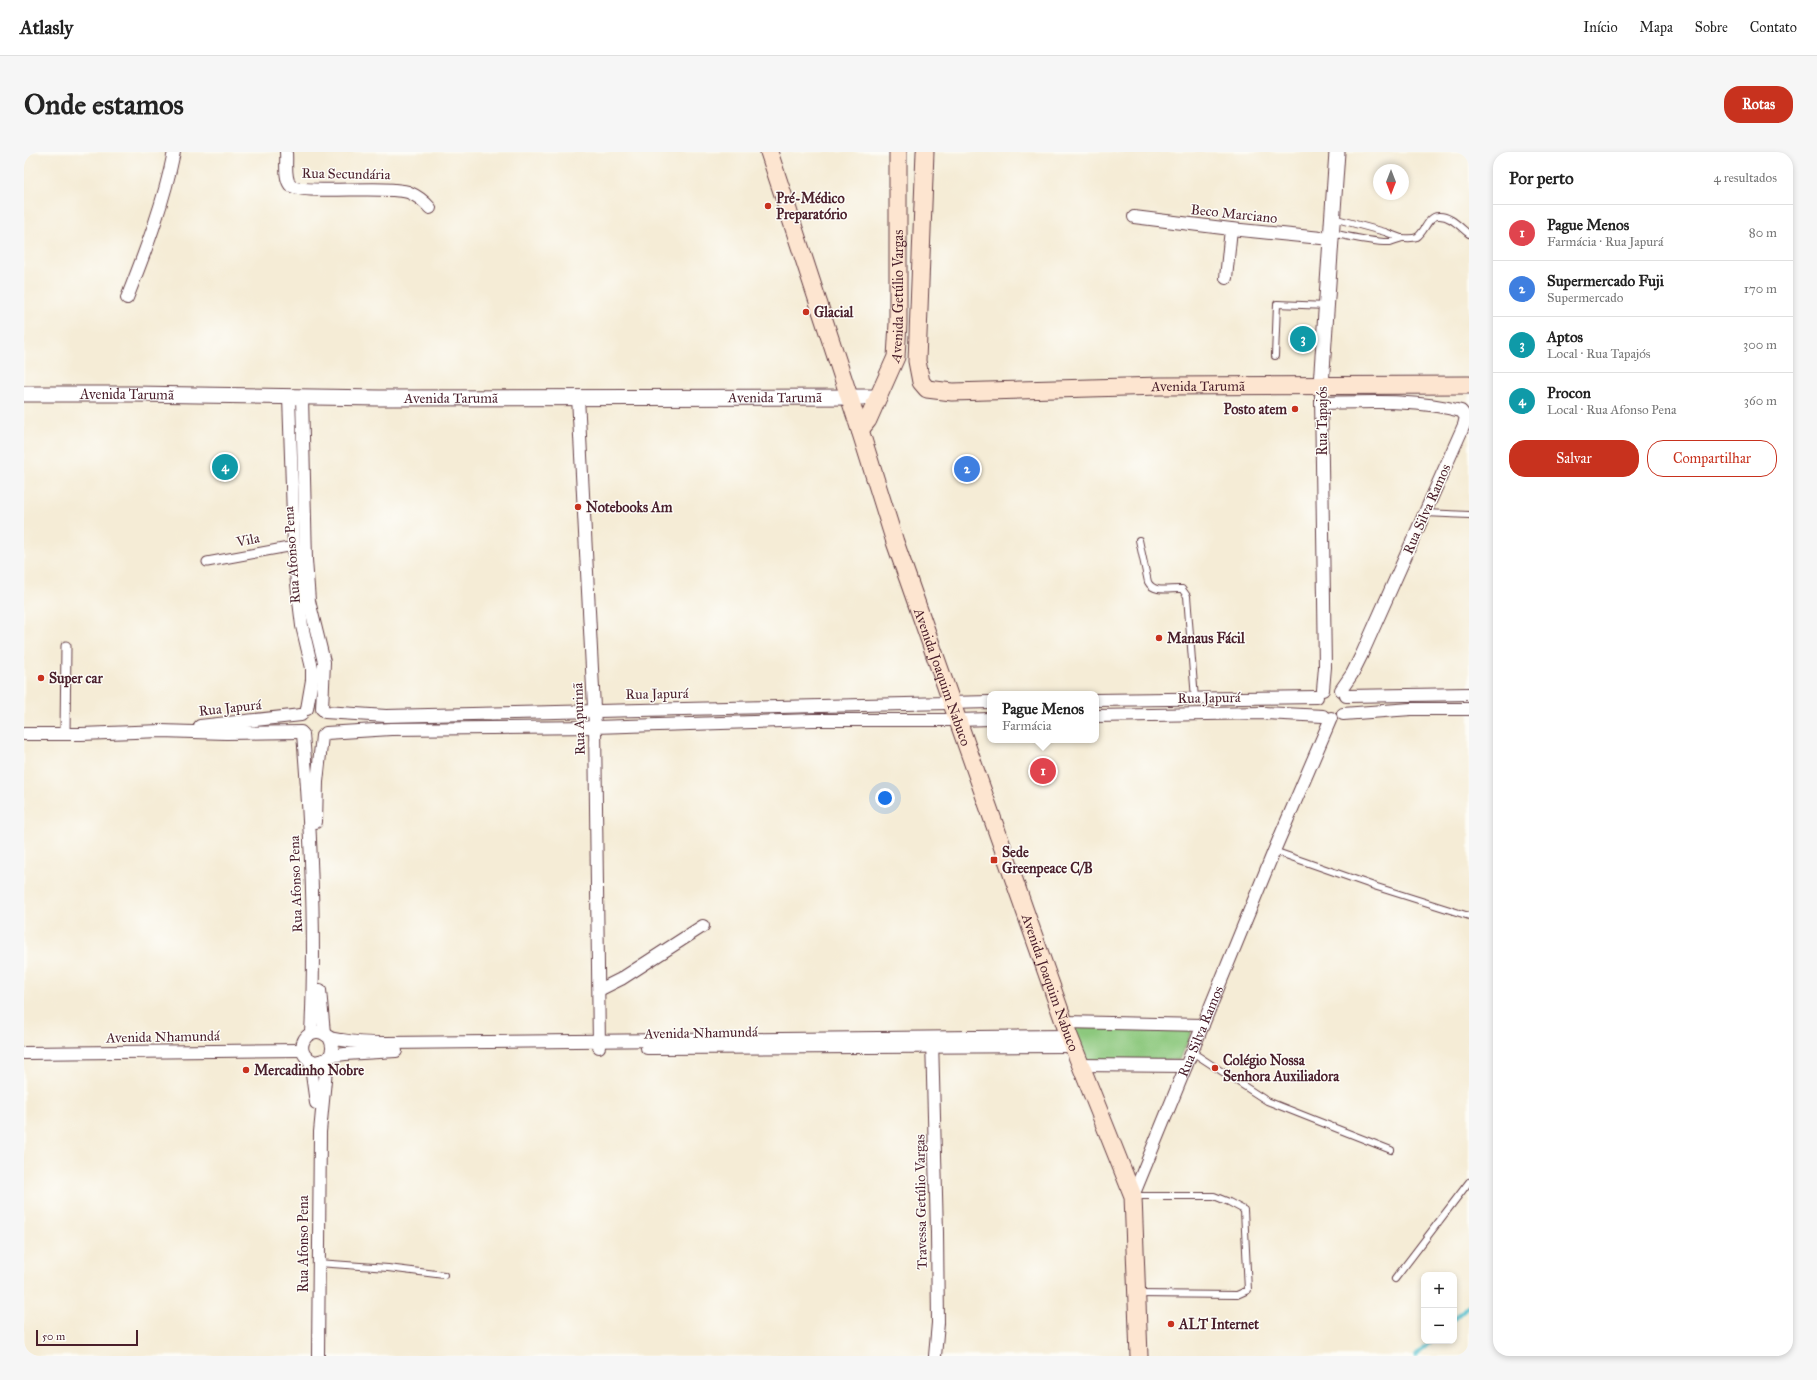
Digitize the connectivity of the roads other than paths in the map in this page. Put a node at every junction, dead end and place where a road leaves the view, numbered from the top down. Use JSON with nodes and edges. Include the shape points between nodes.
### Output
{"nodes":[{"id":1,"x":174,"y":152,"type":"edge"},
{"id":2,"x":286,"y":152,"type":"edge"},
{"id":3,"x":769,"y":152,"type":"edge"},
{"id":4,"x":898,"y":152,"type":"edge"},
{"id":5,"x":925,"y":152,"type":"edge"},
{"id":6,"x":1337,"y":152,"type":"edge"},
{"id":7,"x":430,"y":208,"type":"dead end"},
{"id":8,"x":1134,"y":217,"type":"dead end"},
{"id":9,"x":1332,"y":217,"type":"junction"},
{"id":10,"x":1231,"y":229,"type":"junction"},
{"id":11,"x":1469,"y":234,"type":"edge"},
{"id":12,"x":1331,"y":236,"type":"junction"},
{"id":13,"x":1401,"y":238,"type":"junction"},
{"id":14,"x":1226,"y":278,"type":"dead end"},
{"id":15,"x":127,"y":298,"type":"dead end"},
{"id":16,"x":1326,"y":306,"type":"junction"},
{"id":17,"x":1275,"y":356,"type":"dead end"},
{"id":18,"x":1321,"y":385,"type":"junction"},
{"id":19,"x":1469,"y":385,"type":"edge"},
{"id":20,"x":927,"y":389,"type":"joint"},
{"id":21,"x":24,"y":394,"type":"edge"},
{"id":22,"x":296,"y":397,"type":"junction"},
{"id":23,"x":578,"y":397,"type":"junction"},
{"id":24,"x":848,"y":397,"type":"junction"},
{"id":25,"x":879,"y":397,"type":"junction"},
{"id":26,"x":1321,"y":403,"type":"junction"},
{"id":27,"x":860,"y":430,"type":"junction"},
{"id":28,"x":1425,"y":513,"type":"junction"},
{"id":29,"x":1469,"y":515,"type":"edge"},
{"id":30,"x":1139,"y":540,"type":"dead end"},
{"id":31,"x":294,"y":546,"type":"junction"},
{"id":32,"x":207,"y":562,"type":"dead end"},
{"id":33,"x":304,"y":601,"type":"junction"},
{"id":34,"x":66,"y":646,"type":"dead end"},
{"id":35,"x":1343,"y":693,"type":"junction"},
{"id":36,"x":1320,"y":694,"type":"junction"},
{"id":37,"x":1469,"y":694,"type":"edge"},
{"id":38,"x":1195,"y":699,"type":"junction"},
{"id":39,"x":1099,"y":700,"type":"edge"},
{"id":40,"x":987,"y":702,"type":"edge"},
{"id":41,"x":952,"y":703,"type":"junction"},
{"id":42,"x":1469,"y":709,"type":"edge"},
{"id":43,"x":324,"y":711,"type":"junction"},
{"id":44,"x":594,"y":711,"type":"junction"},
{"id":45,"x":304,"y":712,"type":"junction"},
{"id":46,"x":1343,"y":714,"type":"junction"},
{"id":47,"x":1099,"y":716,"type":"edge"},
{"id":48,"x":1327,"y":717,"type":"junction"},
{"id":49,"x":987,"y":719,"type":"edge"},
{"id":50,"x":958,"y":720,"type":"junction"},
{"id":51,"x":595,"y":727,"type":"junction"},
{"id":52,"x":161,"y":731,"type":"junction"},
{"id":53,"x":302,"y":733,"type":"junction"},
{"id":54,"x":24,"y":734,"type":"edge"},
{"id":55,"x":65,"y":734,"type":"junction"},
{"id":56,"x":324,"y":734,"type":"junction"},
{"id":57,"x":1274,"y":851,"type":"junction"},
{"id":58,"x":1469,"y":916,"type":"edge"},
{"id":59,"x":703,"y":926,"type":"dead end"},
{"id":60,"x":316,"y":966,"type":"junction"},
{"id":61,"x":599,"y":990,"type":"junction"},
{"id":62,"x":1203,"y":1025,"type":"junction"},
{"id":63,"x":311,"y":1033,"type":"junction"},
{"id":64,"x":327,"y":1035,"type":"junction"},
{"id":65,"x":1069,"y":1035,"type":"junction"},
{"id":66,"x":932,"y":1042,"type":"junction"},
{"id":67,"x":600,"y":1045,"type":"junction"},
{"id":68,"x":302,"y":1050,"type":"junction"},
{"id":69,"x":1192,"y":1052,"type":"junction"},
{"id":70,"x":24,"y":1053,"type":"edge"},
{"id":71,"x":328,"y":1057,"type":"junction"},
{"id":72,"x":310,"y":1060,"type":"junction"},
{"id":73,"x":1079,"y":1065,"type":"junction"},
{"id":74,"x":1186,"y":1066,"type":"junction"},
{"id":75,"x":320,"y":1132,"type":"junction"},
{"id":76,"x":1391,"y":1150,"type":"dead end"},
{"id":77,"x":1469,"y":1182,"type":"edge"},
{"id":78,"x":1133,"y":1196,"type":"junction"},
{"id":79,"x":318,"y":1263,"type":"junction"},
{"id":80,"x":444,"y":1275,"type":"dead end"},
{"id":81,"x":1395,"y":1279,"type":"dead end"},
{"id":82,"x":1136,"y":1294,"type":"junction"},
{"id":83,"x":318,"y":1356,"type":"edge"},
{"id":84,"x":935,"y":1356,"type":"edge"},
{"id":85,"x":1139,"y":1356,"type":"edge"}],
"edges":[{"from":1,"to":15,"type":"street","via":[[151,238]]},
{"from":2,"to":7,"type":"street","name":"Rua Secundária","via":[[287,178],[294,188],[400,190],[421,198]]},
{"from":3,"to":24,"type":"main road","name":"Avenida Joaquim Nabuco"},
{"from":4,"to":25,"type":"main road","name":"Avenida Getúlio Vargas","via":[[896,357]]},
{"from":5,"to":20,"type":"main road","name":"Avenida Getúlio Vargas","via":[[916,361],[921,382]]},
{"from":6,"to":9,"type":"street","name":"Rua Tapajós"},
{"from":8,"to":10,"type":"street","name":"Beco Marciano"},
{"from":9,"to":12,"type":"street","name":"Rua Tapajós"},
{"from":9,"to":13,"type":"lane"},
{"from":10,"to":12,"type":"street","name":"Beco Marciano"},
{"from":10,"to":14,"type":"street"},
{"from":11,"to":13,"type":"lane","via":[[1449,218],[1435,216],[1415,238]]},
{"from":12,"to":13,"type":"lane","via":[[1390,242]]},
{"from":12,"to":16,"type":"street","name":"Rua Tapajós"},
{"from":16,"to":17,"type":"lane","via":[[1278,304]]},
{"from":16,"to":18,"type":"street","name":"Rua Tapajós"},
{"from":18,"to":19,"type":"main road","name":"Avenida Tarumã"},
{"from":18,"to":20,"type":"main road","name":"Avenida Tarumã","via":[[1160,386],[952,392]]},
{"from":18,"to":26,"type":"street","name":"Rua Tapajós"},
{"from":21,"to":22,"type":"street","name":"Avenida Tarumã"},
{"from":22,"to":23,"type":"street","name":"Avenida Tarumã"},
{"from":22,"to":31,"type":"street","name":"Rua Afonso Pena"},
{"from":22,"to":33,"type":"street","name":"Rua Afonso Pena","via":[[304,501]]},
{"from":23,"to":24,"type":"street","name":"Avenida Tarumã"},
{"from":23,"to":44,"type":"street","name":"Rua Apurinã"},
{"from":24,"to":25,"type":"street","name":"Avenida Tarumã"},
{"from":24,"to":27,"type":"main road","name":"Avenida Joaquim Nabuco"},
{"from":25,"to":27,"type":"main road","name":"Avenida Getúlio Vargas"},
{"from":26,"to":28,"type":"street","name":"Rua Silva Ramos","via":[[1370,402],[1444,407],[1464,413],[1464,425]]},
{"from":26,"to":36,"type":"street","name":"Rua Tapajós","via":[[1325,667]]},
{"from":27,"to":41,"type":"main road","name":"Avenida Joaquim Nabuco","via":[[895,542]]},
{"from":28,"to":29,"type":"lane"},
{"from":28,"to":35,"type":"street","name":"Rua Silva Ramos"},
{"from":30,"to":38,"type":"lane","via":[[1150,587],[1157,590],[1182,589],[1187,596]]},
{"from":31,"to":32,"type":"street","name":"Vila"},
{"from":31,"to":33,"type":"street","name":"Rua Afonso Pena"},
{"from":33,"to":43,"type":"street","name":"Rua Afonso Pena","via":[[324,662]]},
{"from":33,"to":45,"type":"street","name":"Rua Afonso Pena","via":[[302,626],[312,668],[312,680]]},
{"from":34,"to":55,"type":"street"},
{"from":35,"to":36,"type":"street","via":[[1332,687]]},
{"from":35,"to":37,"type":"street"},
{"from":35,"to":46,"type":"street","via":[[1347,702]]},
{"from":36,"to":38,"type":"street","name":"Rua Japurá"},
{"from":36,"to":48,"type":"street","via":[[1317,708]]},
{"from":38,"to":39,"type":"street","name":"Rua Japurá"},
{"from":40,"to":41,"type":"street","name":"Rua Japurá"},
{"from":41,"to":44,"type":"street","name":"Rua Japurá"},
{"from":41,"to":50,"type":"main road","name":"Avenida Joaquim Nabuco"},
{"from":42,"to":46,"type":"street","via":[[1411,709]]},
{"from":43,"to":44,"type":"street","name":"Rua Japurá","via":[[386,716]]},
{"from":43,"to":45,"type":"street","via":[[317,707]]},
{"from":43,"to":56,"type":"street","via":[[330,723]]},
{"from":44,"to":51,"type":"street","name":"Rua Apurinã"},
{"from":45,"to":52,"type":"street","name":"Rua Japurá"},
{"from":45,"to":53,"type":"street","via":[[299,720]]},
{"from":46,"to":48,"type":"street"},
{"from":47,"to":48,"type":"street","name":"Rua Japurá","via":[[1263,713]]},
{"from":48,"to":57,"type":"street","name":"Rua Silva Ramos"},
{"from":49,"to":50,"type":"street"},
{"from":50,"to":51,"type":"street","via":[[813,720]]},
{"from":50,"to":65,"type":"main road","name":"Avenida Joaquim Nabuco"},
{"from":51,"to":56,"type":"street","via":[[391,729]]},
{"from":51,"to":61,"type":"street","name":"Rua Apurinã"},
{"from":52,"to":53,"type":"street","name":"Rua Japurá"},
{"from":52,"to":55,"type":"street","name":"Rua Japurá"},
{"from":53,"to":56,"type":"street","via":[[312,738]]},
{"from":53,"to":60,"type":"street","name":"Rua Afonso Pena"},
{"from":54,"to":55,"type":"street","name":"Rua Japurá"},
{"from":56,"to":60,"type":"street","name":"Rua Afonso Pena","via":[[317,782]]},
{"from":57,"to":58,"type":"lane"},
{"from":57,"to":62,"type":"street","name":"Rua Silva Ramos"},
{"from":59,"to":61,"type":"street","via":[[621,979]]},
{"from":60,"to":63,"type":"street","name":"Rua Afonso Pena"},
{"from":60,"to":64,"type":"street","name":"Rua Afonso Pena","via":[[320,1004]]},
{"from":61,"to":67,"type":"street","name":"Rua Apurinã"},
{"from":62,"to":65,"type":"street","name":"Avenida Nhamundá"},
{"from":62,"to":69,"type":"street","name":"Rua Silva Ramos"},
{"from":63,"to":64,"type":"street"},
{"from":63,"to":68,"type":"street","via":[[302,1043]]},
{"from":64,"to":67,"type":"street","name":"Avenida Nhamundá","via":[[354,1042]]},
{"from":64,"to":71,"type":"street","via":[[332,1043]]},
{"from":65,"to":66,"type":"street","name":"Avenida Nhamundá"},
{"from":65,"to":73,"type":"main road","name":"Avenida Joaquim Nabuco"},
{"from":66,"to":67,"type":"street","name":"Avenida Nhamundá"},
{"from":66,"to":84,"type":"street","name":"Travessa Getúlio Vargas","via":[[938,1322]]},
{"from":67,"to":71,"type":"street","name":"Avenida Nhamundá","via":[[387,1051]]},
{"from":68,"to":70,"type":"street","name":"Avenida Nhamundá"},
{"from":68,"to":72,"type":"street"},
{"from":69,"to":74,"type":"street","name":"Rua Silva Ramos"},
{"from":69,"to":76,"type":"lane","via":[[1267,1101]]},
{"from":71,"to":72,"type":"street","via":[[319,1062]]},
{"from":71,"to":75,"type":"street","name":"Rua Afonso Pena"},
{"from":72,"to":75,"type":"street","name":"Rua Afonso Pena"},
{"from":73,"to":74,"type":"street"},
{"from":73,"to":78,"type":"main road","name":"Avenida Joaquim Nabuco"},
{"from":74,"to":78,"type":"street","name":"Rua Silva Ramos"},
{"from":75,"to":79,"type":"street","name":"Rua Afonso Pena"},
{"from":77,"to":81,"type":"lane"},
{"from":78,"to":82,"type":"main road","name":"Rua Silva Ramos"},
{"from":78,"to":82,"type":"lane","via":[[1214,1196],[1244,1210],[1248,1273],[1248,1290],[1237,1295]]},
{"from":79,"to":80,"type":"lane"},
{"from":79,"to":83,"type":"street","name":"Rua Afonso Pena"},
{"from":82,"to":85,"type":"main road","name":"Rua Silva Ramos"}]}
